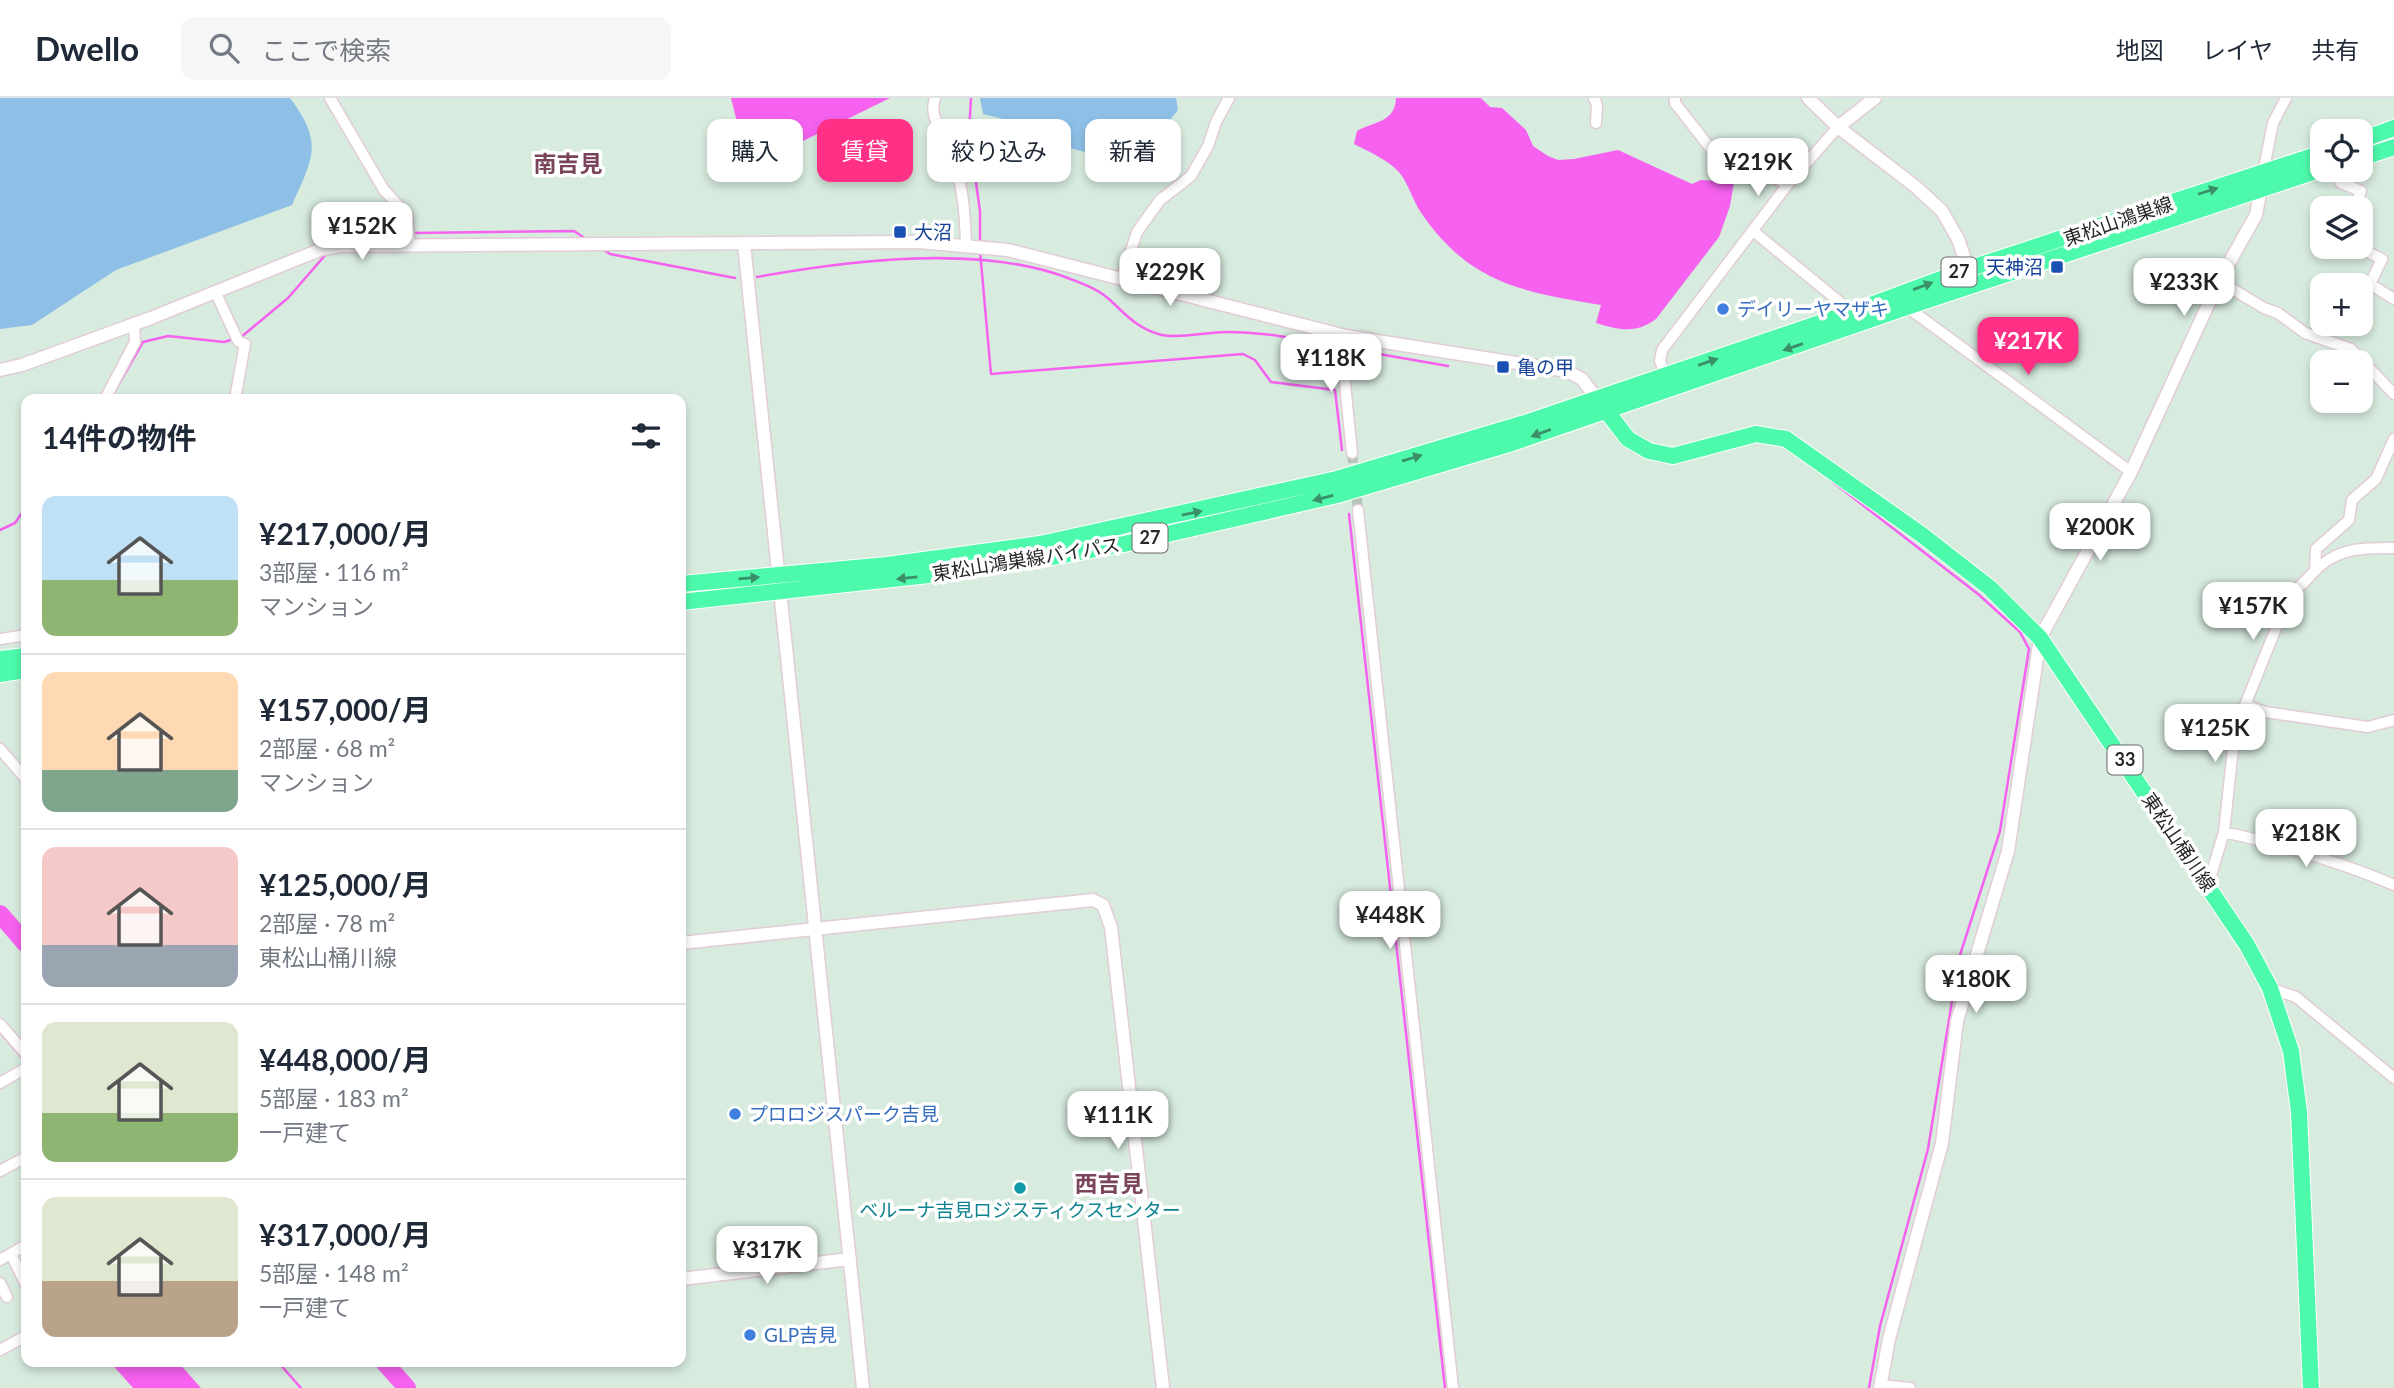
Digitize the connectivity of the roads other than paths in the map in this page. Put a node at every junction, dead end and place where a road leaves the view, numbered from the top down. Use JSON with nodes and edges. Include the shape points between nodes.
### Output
{"nodes":[{"id":1,"x":330,"y":98,"type":"edge"},
{"id":2,"x":935,"y":98,"type":"edge"},
{"id":3,"x":1229,"y":98,"type":"edge"},
{"id":4,"x":1594,"y":98,"type":"edge"},
{"id":5,"x":1675,"y":98,"type":"edge"},
{"id":6,"x":1808,"y":98,"type":"edge"},
{"id":7,"x":1875,"y":98,"type":"edge"},
{"id":8,"x":2286,"y":98,"type":"edge"},
{"id":9,"x":1596,"y":123,"type":"dead end"},
{"id":10,"x":1838,"y":127,"type":"junction"},
{"id":11,"x":2394,"y":128,"type":"edge"},
{"id":12,"x":2373,"y":136,"type":"edge"},
{"id":13,"x":2394,"y":147,"type":"edge"},
{"id":14,"x":2373,"y":154,"type":"edge"},
{"id":15,"x":2310,"y":158,"type":"edge"},
{"id":16,"x":2310,"y":171,"type":"edge"},
{"id":17,"x":2262,"y":180,"type":"junction"},
{"id":18,"x":2341,"y":182,"type":"edge"},
{"id":19,"x":1787,"y":184,"type":"junction"},
{"id":20,"x":2359,"y":196,"type":"edge"},
{"id":21,"x":1753,"y":231,"type":"junction"},
{"id":22,"x":744,"y":244,"type":"junction"},
{"id":23,"x":966,"y":244,"type":"junction"},
{"id":24,"x":410,"y":245,"type":"junction"},
{"id":25,"x":2373,"y":255,"type":"edge"},
{"id":26,"x":1968,"y":269,"type":"junction"},
{"id":27,"x":1122,"y":278,"type":"junction"},
{"id":28,"x":2219,"y":281,"type":"junction"},
{"id":29,"x":1974,"y":285,"type":"junction"},
{"id":30,"x":215,"y":291,"type":"junction"},
{"id":31,"x":2394,"y":299,"type":"edge"},
{"id":32,"x":1907,"y":307,"type":"junction"},
{"id":33,"x":1852,"y":312,"type":"junction"},
{"id":34,"x":134,"y":323,"type":"junction"},
{"id":35,"x":1346,"y":336,"type":"junction"},
{"id":36,"x":0,"y":370,"type":"edge"},
{"id":37,"x":1666,"y":376,"type":"junction"},
{"id":38,"x":107,"y":394,"type":"edge"},
{"id":39,"x":236,"y":394,"type":"edge"},
{"id":40,"x":2394,"y":394,"type":"edge"},
{"id":41,"x":1601,"y":405,"type":"junction"},
{"id":42,"x":2394,"y":439,"type":"edge"},
{"id":43,"x":1352,"y":453,"type":"tunnel mouth"},
{"id":44,"x":2131,"y":472,"type":"junction"},
{"id":45,"x":1358,"y":510,"type":"tunnel mouth"},
{"id":46,"x":2394,"y":548,"type":"edge"},
{"id":47,"x":2315,"y":571,"type":"junction"},
{"id":48,"x":778,"y":575,"type":"junction"},
{"id":49,"x":686,"y":584,"type":"edge"},
{"id":50,"x":780,"y":592,"type":"junction"},
{"id":51,"x":686,"y":601,"type":"edge"},
{"id":52,"x":21,"y":636,"type":"edge"},
{"id":53,"x":2040,"y":638,"type":"junction"},
{"id":54,"x":0,"y":639,"type":"edge"},
{"id":55,"x":21,"y":657,"type":"edge"},
{"id":56,"x":0,"y":659,"type":"edge"},
{"id":57,"x":21,"y":671,"type":"edge"},
{"id":58,"x":0,"y":674,"type":"edge"},
{"id":59,"x":2245,"y":705,"type":"junction"},
{"id":60,"x":2394,"y":720,"type":"edge"},
{"id":61,"x":0,"y":749,"type":"edge"},
{"id":62,"x":21,"y":773,"type":"edge"},
{"id":63,"x":2224,"y":832,"type":"junction"},
{"id":64,"x":2208,"y":885,"type":"junction"},
{"id":65,"x":2394,"y":885,"type":"edge"},
{"id":66,"x":817,"y":928,"type":"junction"},
{"id":67,"x":686,"y":942,"type":"edge"},
{"id":68,"x":2270,"y":988,"type":"junction"},
{"id":69,"x":0,"y":1024,"type":"edge"},
{"id":70,"x":21,"y":1048,"type":"edge"},
{"id":71,"x":21,"y":1071,"type":"edge"},
{"id":72,"x":2394,"y":1078,"type":"edge"},
{"id":73,"x":0,"y":1083,"type":"edge"},
{"id":74,"x":21,"y":1160,"type":"edge"},
{"id":75,"x":0,"y":1171,"type":"edge"},
{"id":76,"x":21,"y":1248,"type":"edge"},
{"id":77,"x":11,"y":1254,"type":"junction"},
{"id":78,"x":850,"y":1259,"type":"junction"},
{"id":79,"x":0,"y":1260,"type":"edge"},
{"id":80,"x":21,"y":1275,"type":"edge"},
{"id":81,"x":686,"y":1278,"type":"edge"},
{"id":82,"x":0,"y":1283,"type":"edge"},
{"id":83,"x":7,"y":1297,"type":"dead end"},
{"id":84,"x":21,"y":1339,"type":"edge"},
{"id":85,"x":0,"y":1350,"type":"edge"},
{"id":86,"x":1880,"y":1387,"type":"edge"},
{"id":87,"x":863,"y":1388,"type":"edge"},
{"id":88,"x":1163,"y":1388,"type":"edge"},
{"id":89,"x":1453,"y":1388,"type":"edge"},
{"id":90,"x":1910,"y":1388,"type":"edge"},
{"id":91,"x":2311,"y":1388,"type":"edge"}],
"edges":[{"from":1,"to":24,"type":"street","via":[[384,190],[407,215]]},
{"from":2,"to":23,"type":"street","via":[[936,125],[958,171]]},
{"from":3,"to":27,"type":"street","via":[[1191,176],[1160,200],[1137,232]]},
{"from":4,"to":9,"type":"street"},
{"from":5,"to":19,"type":"street","via":[[1725,167],[1760,172]]},
{"from":6,"to":10,"type":"street"},
{"from":7,"to":10,"type":"street"},
{"from":8,"to":17,"type":"street","via":[[2273,123]]},
{"from":10,"to":19,"type":"street"},
{"from":10,"to":26,"type":"street","via":[[1942,211]]},
{"from":11,"to":12,"type":"main road"},
{"from":13,"to":14,"type":"main road"},
{"from":15,"to":17,"type":"main road","name":"東松山鴻巣線","number":"27"},
{"from":16,"to":17,"type":"main road","name":"東松山鴻巣線","number":"27"},
{"from":26,"to":17,"type":"main road","name":"東松山鴻巣線","number":"27","one_way":true},
{"from":17,"to":28,"type":"street","via":[[2256,215]]},
{"from":17,"to":29,"type":"main road","name":"東松山鴻巣線","number":"27"},
{"from":18,"to":20,"type":"street","via":[[2361,191]]},
{"from":19,"to":21,"type":"street"},
{"from":21,"to":33,"type":"street"},
{"from":21,"to":37,"type":"street","via":[[1662,350],[1660,361]]},
{"from":22,"to":23,"type":"street"},
{"from":22,"to":24,"type":"street"},
{"from":22,"to":48,"type":"street"},
{"from":23,"to":27,"type":"street"},
{"from":24,"to":30,"type":"street","via":[[322,249]]},
{"from":25,"to":31,"type":"street","via":[[2382,259],[2370,284]]},
{"from":26,"to":29,"type":"street"},
{"from":33,"to":26,"type":"main road","name":"東松山鴻巣線","number":"27","one_way":true},
{"from":27,"to":35,"type":"street"},
{"from":28,"to":40,"type":"street","via":[[2305,333],[2351,349]]},
{"from":28,"to":44,"type":"street"},
{"from":29,"to":32,"type":"main road","name":"東松山鴻巣線","number":"27"},
{"from":30,"to":34,"type":"street"},
{"from":30,"to":39,"type":"street","via":[[238,341],[245,344]]},
{"from":32,"to":41,"type":"main road","name":"東松山鴻巣線","number":"27","one_way":true},
{"from":32,"to":44,"type":"street"},
{"from":37,"to":33,"type":"main road","name":"東松山鴻巣線","number":"27","one_way":true},
{"from":34,"to":36,"type":"street"},
{"from":34,"to":38,"type":"street","via":[[135,342]]},
{"from":35,"to":41,"type":"street","via":[[1567,371],[1582,379]]},
{"from":35,"to":43,"type":"street","via":[[1342,354]]},
{"from":37,"to":41,"type":"main road","name":"東松山鴻巣線","number":"27"},
{"from":48,"to":41,"type":"main road","name":"東松山鴻巣線バイパス","number":"27","one_way":true,"via":[[1040,544],[1154,521],[1277,494]]},
{"from":41,"to":50,"type":"main road","name":"東松山鴻巣線バイパス","number":"27","one_way":true,"via":[[1415,474],[1216,524],[1031,561]]},
{"from":41,"to":53,"type":"main road","name":"東松山桶川線","number":"33","via":[[1628,439],[1649,451],[1673,456],[1756,434],[1786,439],[1990,588]]},
{"from":42,"to":47,"type":"street","via":[[2376,479],[2352,500],[2349,520],[2316,549]]},
{"from":44,"to":53,"type":"street"},
{"from":45,"to":89,"type":"street"},
{"from":46,"to":47,"type":"street","via":[[2343,552]]},
{"from":47,"to":59,"type":"street","via":[[2291,591]]},
{"from":49,"to":48,"type":"main road","name":"東松山鴻巣線バイパス","number":"27","one_way":true},
{"from":48,"to":50,"type":"street"},
{"from":50,"to":51,"type":"main road","name":"東松山鴻巣線バイパス","number":"27"},
{"from":50,"to":66,"type":"street"},
{"from":52,"to":54,"type":"street"},
{"from":53,"to":64,"type":"main road","name":"東松山桶川線","number":"33"},
{"from":53,"to":86,"type":"street","via":[[2008,851],[1957,1021],[1941,1143]]},
{"from":55,"to":56,"type":"main road"},
{"from":57,"to":58,"type":"main road"},
{"from":59,"to":60,"type":"street","via":[[2368,727]]},
{"from":59,"to":63,"type":"street","via":[[2235,730]]},
{"from":61,"to":62,"type":"street"},
{"from":63,"to":64,"type":"street"},
{"from":63,"to":65,"type":"street","via":[[2356,868]]},
{"from":64,"to":68,"type":"main road","name":"東松山桶川線","number":"33"},
{"from":66,"to":67,"type":"street"},
{"from":66,"to":78,"type":"street"},
{"from":66,"to":88,"type":"street","via":[[1093,900],[1103,905],[1111,927]]},
{"from":68,"to":72,"type":"street","via":[[2296,997]]},
{"from":68,"to":91,"type":"main road","name":"東松山桶川線","number":"33","via":[[2291,1051],[2299,1112]]},
{"from":69,"to":70,"type":"street"},
{"from":71,"to":73,"type":"street"},
{"from":74,"to":75,"type":"street"},
{"from":76,"to":77,"type":"street"},
{"from":77,"to":79,"type":"street"},
{"from":77,"to":80,"type":"street"},
{"from":78,"to":81,"type":"street"},
{"from":78,"to":87,"type":"street"},
{"from":82,"to":83,"type":"street"},
{"from":84,"to":85,"type":"street"},
{"from":86,"to":90,"type":"street"}]}
